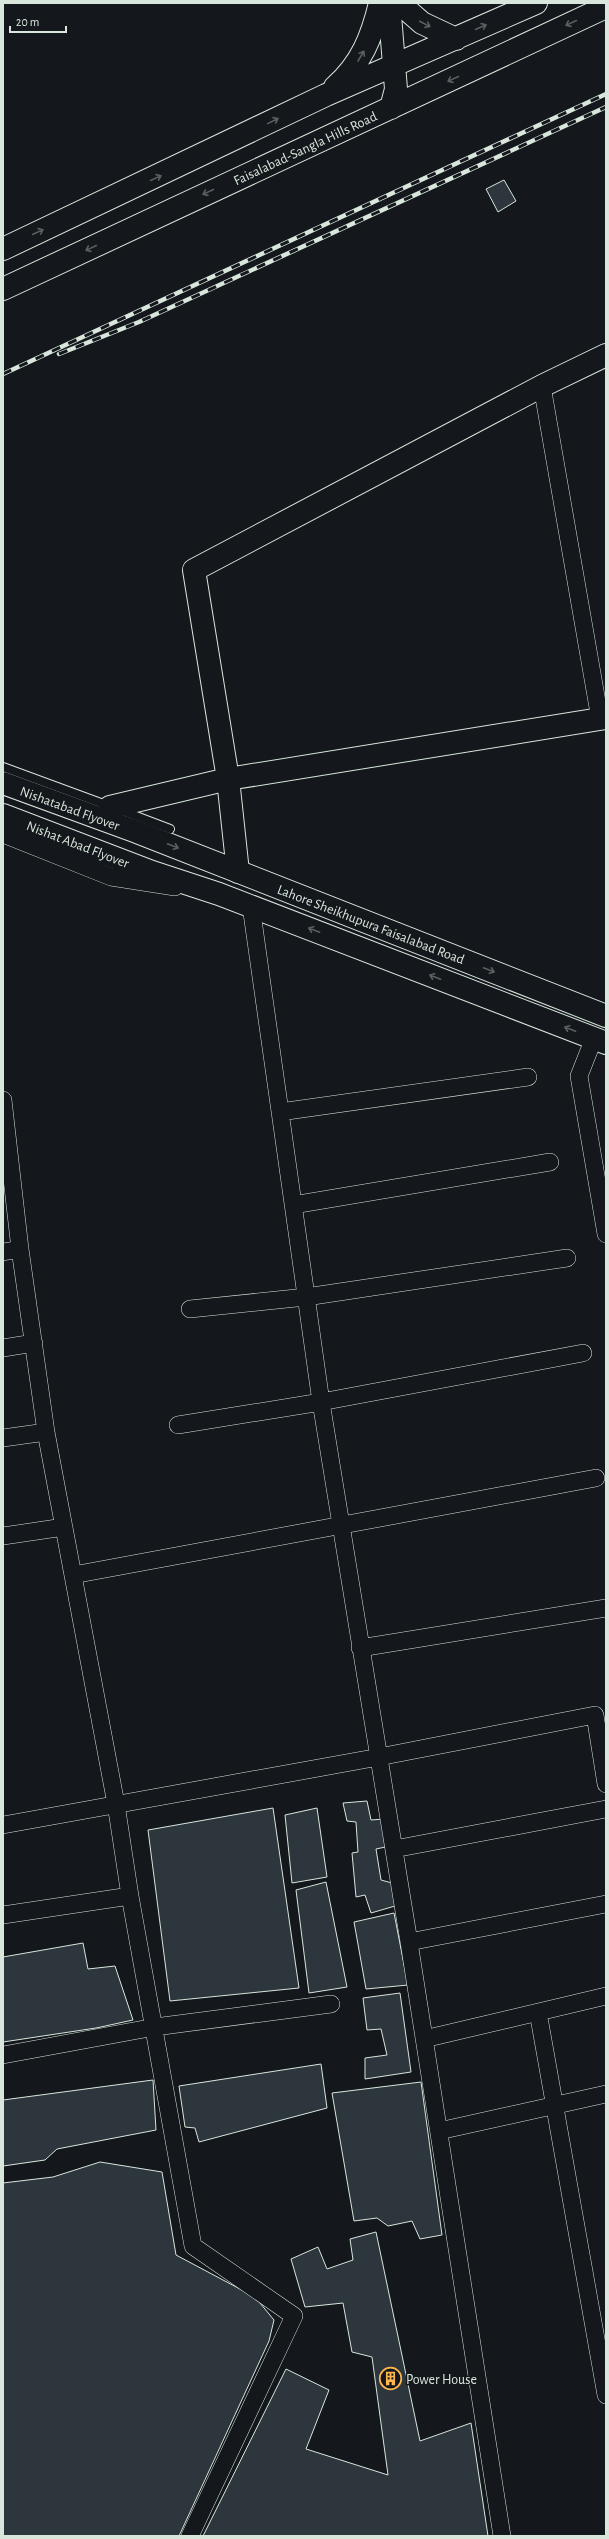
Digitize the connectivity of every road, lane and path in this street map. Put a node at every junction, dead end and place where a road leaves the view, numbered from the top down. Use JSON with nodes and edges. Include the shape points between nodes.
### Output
{"nodes":[{"id":1,"x":380,"y":3,"type":"edge"},
{"id":2,"x":388,"y":3,"type":"edge"},
{"id":3,"x":399,"y":3,"type":"edge"},
{"id":4,"x":536,"y":3,"type":"edge"},
{"id":5,"x":606,"y":7,"type":"edge"},
{"id":6,"x":456,"y":39,"type":"junction"},
{"id":7,"x":395,"y":65,"type":"junction"},
{"id":8,"x":326,"y":95,"type":"junction"},
{"id":9,"x":391,"y":108,"type":"junction"},
{"id":10,"x":3,"y":249,"type":"edge"},
{"id":11,"x":3,"y":289,"type":"edge"},
{"id":12,"x":606,"y":355,"type":"edge"},
{"id":13,"x":542,"y":386,"type":"junction"},
{"id":14,"x":603,"y":718,"type":"edge"},
{"id":15,"x":3,"y":766,"type":"edge"},
{"id":16,"x":228,"y":778,"type":"junction"},
{"id":17,"x":3,"y":783,"type":"edge"},
{"id":18,"x":110,"y":807,"type":"junction"},
{"id":19,"x":3,"y":815,"type":"edge"},
{"id":20,"x":170,"y":829,"type":"dead end"},
{"id":21,"x":136,"y":832,"type":"joint"},
{"id":22,"x":3,"y":834,"type":"edge"},
{"id":23,"x":152,"y":872,"type":"joint"},
{"id":24,"x":238,"y":872,"type":"junction"},
{"id":25,"x":219,"y":894,"type":"junction"},
{"id":26,"x":251,"y":906,"type":"junction"},
{"id":27,"x":606,"y":1016,"type":"edge"},
{"id":28,"x":600,"y":1040,"type":"edge"},
{"id":29,"x":528,"y":1077,"type":"dead end"},
{"id":30,"x":3,"y":1100,"type":"edge"},
{"id":31,"x":280,"y":1112,"type":"junction"},
{"id":32,"x":550,"y":1162,"type":"dead end"},
{"id":33,"x":293,"y":1205,"type":"junction"},
{"id":34,"x":606,"y":1234,"type":"edge"},
{"id":35,"x":20,"y":1249,"type":"junction"},
{"id":36,"x":3,"y":1252,"type":"edge"},
{"id":37,"x":567,"y":1258,"type":"dead end"},
{"id":38,"x":306,"y":1297,"type":"junction"},
{"id":39,"x":190,"y":1309,"type":"dead end"},
{"id":40,"x":34,"y":1343,"type":"junction"},
{"id":41,"x":3,"y":1348,"type":"edge"},
{"id":42,"x":583,"y":1353,"type":"dead end"},
{"id":43,"x":321,"y":1402,"type":"junction"},
{"id":44,"x":178,"y":1425,"type":"dead end"},
{"id":45,"x":46,"y":1432,"type":"junction"},
{"id":46,"x":3,"y":1438,"type":"edge"},
{"id":47,"x":596,"y":1478,"type":"dead end"},
{"id":48,"x":340,"y":1526,"type":"junction"},
{"id":49,"x":64,"y":1527,"type":"junction"},
{"id":50,"x":3,"y":1536,"type":"edge"},
{"id":51,"x":73,"y":1575,"type":"junction"},
{"id":52,"x":606,"y":1608,"type":"edge"},
{"id":53,"x":360,"y":1648,"type":"junction"},
{"id":54,"x":379,"y":1757,"type":"junction"},
{"id":55,"x":606,"y":1784,"type":"edge"},
{"id":56,"x":116,"y":1804,"type":"junction"},
{"id":57,"x":606,"y":1809,"type":"edge"},
{"id":58,"x":3,"y":1825,"type":"edge"},
{"id":59,"x":394,"y":1849,"type":"junction"},
{"id":60,"x":130,"y":1896,"type":"junction"},
{"id":61,"x":606,"y":1904,"type":"edge"},
{"id":62,"x":3,"y":1915,"type":"edge"},
{"id":63,"x":409,"y":1942,"type":"junction"},
{"id":64,"x":606,"y":1996,"type":"edge"},
{"id":65,"x":331,"y":2004,"type":"dead end"},
{"id":66,"x":538,"y":2012,"type":"junction"},
{"id":67,"x":155,"y":2027,"type":"junction"},
{"id":68,"x":424,"y":2039,"type":"junction"},
{"id":69,"x":3,"y":2055,"type":"edge"},
{"id":70,"x":606,"y":2094,"type":"edge"},
{"id":71,"x":555,"y":2105,"type":"junction"},
{"id":72,"x":439,"y":2131,"type":"junction"},
{"id":73,"x":606,"y":2395,"type":"edge"},
{"id":74,"x":190,"y":2536,"type":"edge"},
{"id":75,"x":502,"y":2536,"type":"edge"}],
"edges":[{"from":8,"to":1,"type":"main road","one_way":true,"via":[[346,77],[362,56],[373,32]]},
{"from":2,"to":7,"type":"main road"},
{"from":3,"to":6,"type":"main road","one_way":true,"via":[[422,23]]},
{"from":6,"to":4,"type":"main road","one_way":true},
{"from":5,"to":9,"type":"main road","name":"Faisalabad-Sangla Hills Road","one_way":true},
{"from":6,"to":7,"type":"main road"},
{"from":7,"to":8,"type":"main road"},
{"from":7,"to":9,"type":"main road","via":[[396,89]]},
{"from":10,"to":8,"type":"main road","one_way":true},
{"from":9,"to":11,"type":"main road","name":"Faisalabad-Sangla Hills Road","one_way":true},
{"from":12,"to":13,"type":"main road"},
{"from":13,"to":14,"type":"street"},
{"from":13,"to":16,"type":"main road","via":[[194,570]]},
{"from":14,"to":16,"type":"main road"},
{"from":15,"to":18,"type":"lane"},
{"from":16,"to":18,"type":"main road"},
{"from":16,"to":24,"type":"main road"},
{"from":17,"to":21,"type":"main road","name":"Nishatabad Flyover"},
{"from":18,"to":20,"type":"lane"},
{"from":19,"to":23,"type":"main road","name":"Nishat Abad Flyover"},
{"from":21,"to":24,"type":"main road","name":"Lahore Sheikhupura Faisalabad Road","one_way":true},
{"from":22,"to":25,"type":"street","via":[[111,877]]},
{"from":23,"to":25,"type":"main road","name":"Lahore Sheikhupura Faisalabad Road"},
{"from":24,"to":27,"type":"main road","name":"Lahore Sheikhupura Faisalabad Road","one_way":true},
{"from":25,"to":26,"type":"main road","name":"Lahore Sheikhupura Faisalabad Road"},
{"from":28,"to":26,"type":"main road","name":"Lahore Sheikhupura Faisalabad Road","one_way":true},
{"from":26,"to":31,"type":"street"},
{"from":28,"to":34,"type":"street","via":[[580,1076]]},
{"from":29,"to":31,"type":"street"},
{"from":30,"to":35,"type":"street"},
{"from":31,"to":33,"type":"street"},
{"from":32,"to":33,"type":"street"},
{"from":33,"to":38,"type":"street"},
{"from":35,"to":36,"type":"street"},
{"from":35,"to":40,"type":"street"},
{"from":37,"to":38,"type":"street"},
{"from":38,"to":39,"type":"street"},
{"from":38,"to":43,"type":"street"},
{"from":40,"to":41,"type":"street"},
{"from":40,"to":45,"type":"street"},
{"from":42,"to":43,"type":"street"},
{"from":43,"to":44,"type":"street"},
{"from":43,"to":48,"type":"street"},
{"from":45,"to":46,"type":"street"},
{"from":45,"to":49,"type":"street"},
{"from":47,"to":48,"type":"street"},
{"from":48,"to":51,"type":"street"},
{"from":48,"to":53,"type":"street"},
{"from":49,"to":50,"type":"street"},
{"from":49,"to":51,"type":"street"},
{"from":51,"to":56,"type":"street"},
{"from":52,"to":53,"type":"street"},
{"from":53,"to":54,"type":"street"},
{"from":54,"to":55,"type":"street","via":[[595,1715]]},
{"from":54,"to":56,"type":"street"},
{"from":54,"to":59,"type":"street"},
{"from":56,"to":58,"type":"street"},
{"from":56,"to":60,"type":"street"},
{"from":57,"to":59,"type":"street"},
{"from":59,"to":63,"type":"street"},
{"from":60,"to":62,"type":"street"},
{"from":60,"to":67,"type":"street"},
{"from":61,"to":63,"type":"street"},
{"from":63,"to":68,"type":"street"},
{"from":64,"to":66,"type":"street"},
{"from":65,"to":67,"type":"street"},
{"from":66,"to":68,"type":"street"},
{"from":66,"to":71,"type":"street"},
{"from":67,"to":69,"type":"street"},
{"from":67,"to":74,"type":"street","via":[[193,2246],[294,2316]]},
{"from":68,"to":72,"type":"street"},
{"from":70,"to":71,"type":"street"},
{"from":71,"to":72,"type":"street"},
{"from":71,"to":73,"type":"street"},
{"from":72,"to":75,"type":"street"}]}
